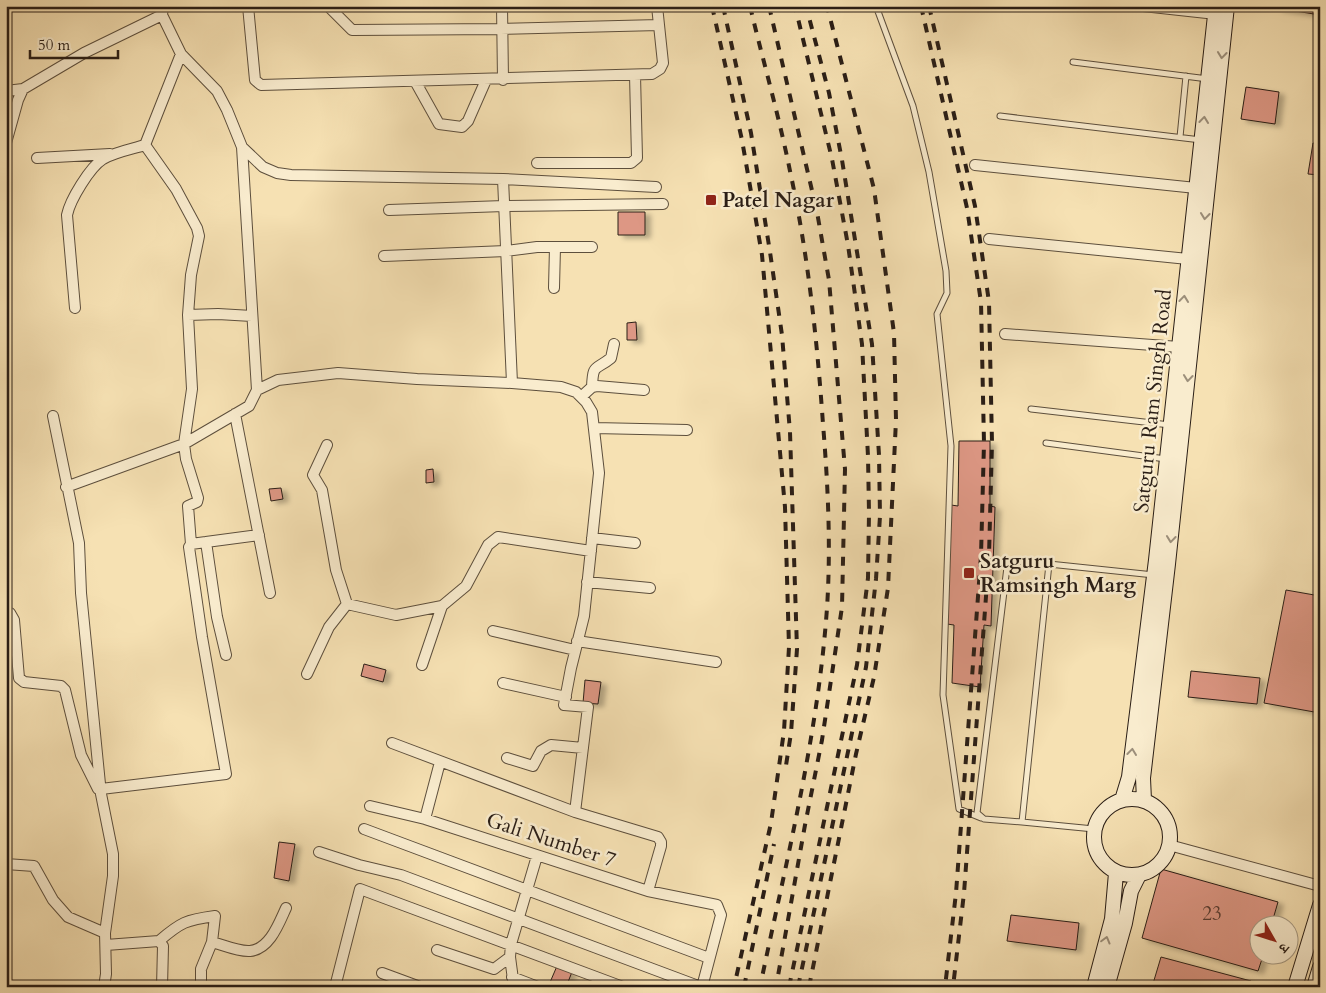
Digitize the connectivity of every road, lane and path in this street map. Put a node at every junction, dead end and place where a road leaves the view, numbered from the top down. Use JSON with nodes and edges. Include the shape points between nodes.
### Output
{"nodes":[{"id":1,"x":248,"y":6,"type":"edge"},
{"id":2,"x":328,"y":6,"type":"edge"},
{"id":3,"x":502,"y":6,"type":"edge"},
{"id":4,"x":657,"y":6,"type":"edge"},
{"id":5,"x":876,"y":6,"type":"edge"},
{"id":6,"x":1143,"y":6,"type":"edge"},
{"id":7,"x":1220,"y":9,"type":"edge"},
{"id":8,"x":163,"y":11,"type":"edge"},
{"id":9,"x":659,"y":24,"type":"junction"},
{"id":10,"x":501,"y":29,"type":"junction"},
{"id":11,"x":181,"y":54,"type":"junction"},
{"id":12,"x":1073,"y":62,"type":"dead end"},
{"id":13,"x":635,"y":75,"type":"junction"},
{"id":14,"x":1186,"y":76,"type":"junction"},
{"id":15,"x":1208,"y":79,"type":"junction"},
{"id":16,"x":486,"y":80,"type":"junction"},
{"id":17,"x":503,"y":80,"type":"junction"},
{"id":18,"x":415,"y":81,"type":"junction"},
{"id":19,"x":23,"y":89,"type":"junction"},
{"id":20,"x":6,"y":91,"type":"edge"},
{"id":21,"x":1000,"y":116,"type":"dead end"},
{"id":22,"x":1180,"y":137,"type":"junction"},
{"id":23,"x":1202,"y":140,"type":"junction"},
{"id":24,"x":6,"y":143,"type":"edge"},
{"id":25,"x":145,"y":145,"type":"junction"},
{"id":26,"x":242,"y":147,"type":"junction"},
{"id":27,"x":119,"y":154,"type":"junction"},
{"id":28,"x":37,"y":158,"type":"dead end"},
{"id":29,"x":537,"y":163,"type":"dead end"},
{"id":30,"x":975,"y":165,"type":"dead end"},
{"id":31,"x":503,"y":179,"type":"junction"},
{"id":32,"x":656,"y":186,"type":"dead end"},
{"id":33,"x":1196,"y":188,"type":"junction"},
{"id":34,"x":662,"y":204,"type":"dead end"},
{"id":35,"x":504,"y":206,"type":"junction"},
{"id":36,"x":389,"y":210,"type":"dead end"},
{"id":37,"x":989,"y":239,"type":"dead end"},
{"id":38,"x":555,"y":247,"type":"junction"},
{"id":39,"x":592,"y":247,"type":"dead end"},
{"id":40,"x":506,"y":251,"type":"junction"},
{"id":41,"x":384,"y":256,"type":"dead end"},
{"id":42,"x":1188,"y":259,"type":"junction"},
{"id":43,"x":554,"y":288,"type":"dead end"},
{"id":44,"x":75,"y":308,"type":"dead end"},
{"id":45,"x":188,"y":315,"type":"junction"},
{"id":46,"x":252,"y":316,"type":"junction"},
{"id":47,"x":1005,"y":334,"type":"dead end"},
{"id":48,"x":614,"y":344,"type":"dead end"},
{"id":49,"x":1178,"y":347,"type":"junction"},
{"id":50,"x":512,"y":383,"type":"junction"},
{"id":51,"x":592,"y":387,"type":"junction"},
{"id":52,"x":257,"y":390,"type":"junction"},
{"id":53,"x":644,"y":390,"type":"dead end"},
{"id":54,"x":581,"y":397,"type":"junction"},
{"id":55,"x":1031,"y":409,"type":"dead end"},
{"id":56,"x":236,"y":414,"type":"junction"},
{"id":57,"x":53,"y":416,"type":"dead end"},
{"id":58,"x":1170,"y":425,"type":"junction"},
{"id":59,"x":594,"y":428,"type":"junction"},
{"id":60,"x":687,"y":430,"type":"dead end"},
{"id":61,"x":1046,"y":443,"type":"dead end"},
{"id":62,"x":184,"y":444,"type":"junction"},
{"id":63,"x":327,"y":445,"type":"dead end"},
{"id":64,"x":1167,"y":459,"type":"junction"},
{"id":65,"x":66,"y":487,"type":"junction"},
{"id":66,"x":259,"y":535,"type":"junction"},
{"id":67,"x":592,"y":538,"type":"junction"},
{"id":68,"x":206,"y":542,"type":"junction"},
{"id":69,"x":635,"y":543,"type":"dead end"},
{"id":70,"x":191,"y":544,"type":"junction"},
{"id":71,"x":591,"y":551,"type":"junction"},
{"id":72,"x":1049,"y":564,"type":"junction"},
{"id":73,"x":1154,"y":575,"type":"junction"},
{"id":74,"x":587,"y":582,"type":"junction"},
{"id":75,"x":650,"y":588,"type":"dead end"},
{"id":76,"x":270,"y":592,"type":"dead end"},
{"id":77,"x":347,"y":604,"type":"junction"},
{"id":78,"x":442,"y":606,"type":"junction"},
{"id":79,"x":6,"y":612,"type":"edge"},
{"id":80,"x":493,"y":631,"type":"dead end"},
{"id":81,"x":576,"y":646,"type":"junction"},
{"id":82,"x":226,"y":655,"type":"dead end"},
{"id":83,"x":716,"y":662,"type":"dead end"},
{"id":84,"x":422,"y":666,"type":"dead end"},
{"id":85,"x":307,"y":674,"type":"dead end"},
{"id":86,"x":503,"y":683,"type":"dead end"},
{"id":87,"x":566,"y":696,"type":"junction"},
{"id":88,"x":392,"y":743,"type":"dead end"},
{"id":89,"x":583,"y":748,"type":"junction"},
{"id":90,"x":507,"y":758,"type":"dead end"},
{"id":91,"x":440,"y":762,"type":"junction"},
{"id":92,"x":101,"y":792,"type":"junction"},
{"id":93,"x":1122,"y":800,"type":"junction"},
{"id":94,"x":1144,"y":800,"type":"junction"},
{"id":95,"x":370,"y":806,"type":"dead end"},
{"id":96,"x":575,"y":812,"type":"junction"},
{"id":97,"x":981,"y":818,"type":"junction"},
{"id":98,"x":425,"y":819,"type":"junction"},
{"id":99,"x":1022,"y":822,"type":"junction"},
{"id":100,"x":364,"y":829,"type":"dead end"},
{"id":101,"x":1094,"y":829,"type":"junction"},
{"id":102,"x":1169,"y":845,"type":"junction"},
{"id":103,"x":319,"y":852,"type":"dead end"},
{"id":104,"x":537,"y":856,"type":"junction"},
{"id":105,"x":6,"y":864,"type":"edge"},
{"id":106,"x":1116,"y":873,"type":"junction"},
{"id":107,"x":1139,"y":875,"type":"junction"},
{"id":108,"x":1320,"y":886,"type":"edge"},
{"id":109,"x":527,"y":890,"type":"junction"},
{"id":110,"x":648,"y":891,"type":"junction"},
{"id":111,"x":1320,"y":904,"type":"edge"},
{"id":112,"x":286,"y":908,"type":"dead end"},
{"id":113,"x":518,"y":920,"type":"junction"},
{"id":114,"x":106,"y":933,"type":"junction"},
{"id":115,"x":159,"y":941,"type":"junction"},
{"id":116,"x":212,"y":942,"type":"junction"},
{"id":117,"x":106,"y":944,"type":"junction"},
{"id":118,"x":511,"y":944,"type":"junction"},
{"id":119,"x":438,"y":950,"type":"dead end"},
{"id":120,"x":510,"y":958,"type":"junction"},
{"id":121,"x":710,"y":958,"type":"junction"},
{"id":122,"x":1320,"y":967,"type":"edge"},
{"id":123,"x":382,"y":973,"type":"dead end"},
{"id":124,"x":513,"y":982,"type":"edge"},
{"id":125,"x":415,"y":986,"type":"edge"},
{"id":126,"x":104,"y":987,"type":"edge"},
{"id":127,"x":162,"y":987,"type":"edge"},
{"id":128,"x":201,"y":987,"type":"edge"},
{"id":129,"x":336,"y":987,"type":"edge"},
{"id":130,"x":538,"y":987,"type":"edge"},
{"id":131,"x":623,"y":987,"type":"edge"},
{"id":132,"x":702,"y":987,"type":"edge"},
{"id":133,"x":1094,"y":987,"type":"edge"},
{"id":134,"x":1107,"y":987,"type":"edge"},
{"id":135,"x":1295,"y":987,"type":"edge"},
{"id":136,"x":1314,"y":987,"type":"edge"}],
"edges":[{"from":1,"to":18,"type":"street","via":[[255,80],[262,85]]},
{"from":2,"to":10,"type":"street","via":[[352,30]]},
{"from":3,"to":10,"type":"street"},
{"from":4,"to":9,"type":"street"},
{"from":5,"to":97,"type":"lane","via":[[913,106],[946,271],[947,293],[937,314],[951,446],[943,694],[960,809]]},
{"from":6,"to":7,"type":"street"},
{"from":7,"to":15,"type":"street","name":"Satguru Ram Singh Road"},
{"from":7,"to":94,"type":"street","name":"Satguru Ram Singh Road","one_way":true,"via":[[1169,555],[1143,778]]},
{"from":8,"to":11,"type":"street"},
{"from":8,"to":19,"type":"street"},
{"from":9,"to":10,"type":"street"},
{"from":9,"to":13,"type":"street","via":[[663,64],[652,74]]},
{"from":10,"to":17,"type":"street"},
{"from":11,"to":25,"type":"street"},
{"from":11,"to":26,"type":"street","via":[[217,91]]},
{"from":12,"to":14,"type":"lane"},
{"from":13,"to":17,"type":"street"},
{"from":13,"to":29,"type":"street","via":[[637,158],[631,163]]},
{"from":14,"to":15,"type":"lane"},
{"from":14,"to":22,"type":"lane"},
{"from":23,"to":15,"type":"street","name":"Satguru Ram Singh Road","one_way":true},
{"from":16,"to":17,"type":"street"},
{"from":16,"to":18,"type":"street"},
{"from":16,"to":18,"type":"street","via":[[462,128],[439,124]]},
{"from":19,"to":20,"type":"street"},
{"from":19,"to":24,"type":"street"},
{"from":21,"to":22,"type":"lane"},
{"from":22,"to":23,"type":"lane"},
{"from":23,"to":33,"type":"street","name":"Satguru Ram Singh Road"},
{"from":25,"to":27,"type":"street"},
{"from":25,"to":45,"type":"street","via":[[176,189],[197,228],[199,236],[191,275]]},
{"from":26,"to":31,"type":"street","via":[[263,167],[291,176]]},
{"from":26,"to":46,"type":"street"},
{"from":27,"to":28,"type":"street"},
{"from":27,"to":44,"type":"street","via":[[104,158],[96,165],[68,210]]},
{"from":30,"to":33,"type":"street"},
{"from":31,"to":32,"type":"street"},
{"from":31,"to":35,"type":"street"},
{"from":33,"to":42,"type":"street","name":"Satguru Ram Singh Road"},
{"from":34,"to":35,"type":"street"},
{"from":35,"to":36,"type":"street"},
{"from":35,"to":40,"type":"street"},
{"from":37,"to":42,"type":"street"},
{"from":38,"to":39,"type":"street"},
{"from":38,"to":40,"type":"street"},
{"from":38,"to":43,"type":"street"},
{"from":40,"to":41,"type":"street"},
{"from":40,"to":50,"type":"street"},
{"from":49,"to":42,"type":"street","name":"Satguru Ram Singh Road","one_way":true},
{"from":45,"to":46,"type":"street"},
{"from":45,"to":62,"type":"street","via":[[192,389]]},
{"from":46,"to":52,"type":"street"},
{"from":47,"to":49,"type":"street"},
{"from":48,"to":51,"type":"street","via":[[612,358],[593,371]]},
{"from":49,"to":58,"type":"street","name":"Satguru Ram Singh Road"},
{"from":50,"to":52,"type":"street","via":[[338,373],[278,380]]},
{"from":50,"to":54,"type":"street","via":[[562,387]]},
{"from":51,"to":53,"type":"street"},
{"from":51,"to":54,"type":"street"},
{"from":52,"to":56,"type":"street","via":[[249,406]]},
{"from":54,"to":59,"type":"street","via":[[592,412]]},
{"from":55,"to":58,"type":"lane"},
{"from":56,"to":62,"type":"street"},
{"from":56,"to":66,"type":"street"},
{"from":57,"to":65,"type":"street"},
{"from":58,"to":64,"type":"street","name":"Satguru Ram Singh Road"},
{"from":59,"to":60,"type":"street"},
{"from":59,"to":67,"type":"street","via":[[599,473]]},
{"from":61,"to":64,"type":"lane"},
{"from":62,"to":65,"type":"street"},
{"from":62,"to":70,"type":"street","via":[[198,498],[188,506]]},
{"from":63,"to":77,"type":"street","via":[[313,475],[322,490],[336,570]]},
{"from":64,"to":73,"type":"street","name":"Satguru Ram Singh Road"},
{"from":65,"to":92,"type":"street","via":[[79,543]]},
{"from":66,"to":68,"type":"street"},
{"from":66,"to":76,"type":"street"},
{"from":67,"to":69,"type":"street"},
{"from":67,"to":71,"type":"street"},
{"from":68,"to":70,"type":"street"},
{"from":68,"to":82,"type":"street"},
{"from":70,"to":92,"type":"street","via":[[200,628],[226,774],[151,782]]},
{"from":71,"to":74,"type":"street"},
{"from":71,"to":78,"type":"street","via":[[498,537],[488,545],[466,586]]},
{"from":72,"to":73,"type":"lane"},
{"from":72,"to":97,"type":"lane","via":[[1017,561],[1008,567],[977,813]]},
{"from":72,"to":99,"type":"lane"},
{"from":93,"to":73,"type":"street","name":"Satguru Ram Singh Road","one_way":true,"via":[[1129,777]]},
{"from":74,"to":75,"type":"street"},
{"from":74,"to":81,"type":"street","via":[[584,616]]},
{"from":77,"to":78,"type":"street","via":[[396,616]]},
{"from":77,"to":85,"type":"street","via":[[329,627]]},
{"from":78,"to":84,"type":"street"},
{"from":79,"to":92,"type":"street","via":[[14,620],[19,678],[24,682],[61,686],[65,690],[81,755]]},
{"from":80,"to":81,"type":"street"},
{"from":81,"to":83,"type":"street"},
{"from":81,"to":87,"type":"street"},
{"from":86,"to":87,"type":"street"},
{"from":87,"to":89,"type":"street","via":[[564,706],[588,707]]},
{"from":88,"to":91,"type":"street"},
{"from":89,"to":90,"type":"street","via":[[551,745],[541,751],[533,766]]},
{"from":89,"to":96,"type":"street"},
{"from":91,"to":96,"type":"street"},
{"from":91,"to":98,"type":"street"},
{"from":92,"to":114,"type":"street","via":[[113,854]]},
{"from":93,"to":94,"type":"street"},
{"from":93,"to":101,"type":"street","via":[[1099,816]]},
{"from":94,"to":102,"type":"street","via":[[1159,810],[1169,826]]},
{"from":95,"to":98,"type":"street","name":"Gali Number 7"},
{"from":96,"to":110,"type":"street","via":[[660,839],[661,846]]},
{"from":97,"to":99,"type":"lane"},
{"from":98,"to":104,"type":"street","name":"Gali Number 7"},
{"from":99,"to":101,"type":"lane"},
{"from":100,"to":109,"type":"street"},
{"from":101,"to":106,"type":"street","via":[[1094,847],[1098,855]]},
{"from":102,"to":107,"type":"street","via":[[1164,859]]},
{"from":102,"to":108,"type":"street"},
{"from":103,"to":113,"type":"street","via":[[359,866],[401,875]]},
{"from":104,"to":109,"type":"street"},
{"from":104,"to":110,"type":"street","name":"Gali Number 7"},
{"from":105,"to":114,"type":"street","via":[[34,866],[53,900],[68,918]]},
{"from":106,"to":107,"type":"street"},
{"from":133,"to":106,"type":"street","one_way":true,"via":[[1112,919]]},
{"from":107,"to":134,"type":"street","via":[[1131,891]]},
{"from":109,"to":113,"type":"street"},
{"from":109,"to":121,"type":"street"},
{"from":110,"to":121,"type":"street","name":"Gali Number 7","via":[[714,904],[720,908]]},
{"from":111,"to":135,"type":"street"},
{"from":112,"to":116,"type":"street","via":[[272,937],[256,950]]},
{"from":113,"to":118,"type":"street"},
{"from":113,"to":132,"type":"street"},
{"from":114,"to":117,"type":"street"},
{"from":115,"to":116,"type":"street","via":[[176,926],[191,919],[215,916]]},
{"from":115,"to":117,"type":"street"},
{"from":115,"to":127,"type":"street","via":[[163,946]]},
{"from":116,"to":128,"type":"street","via":[[201,969]]},
{"from":117,"to":126,"type":"street"},
{"from":118,"to":120,"type":"street"},
{"from":118,"to":129,"type":"street","via":[[360,889]]},
{"from":118,"to":131,"type":"street"},
{"from":119,"to":120,"type":"street","via":[[494,969]]},
{"from":120,"to":124,"type":"street"},
{"from":121,"to":132,"type":"street"},
{"from":122,"to":136,"type":"street"},
{"from":123,"to":125,"type":"street"},
{"from":124,"to":130,"type":"street"}]}
